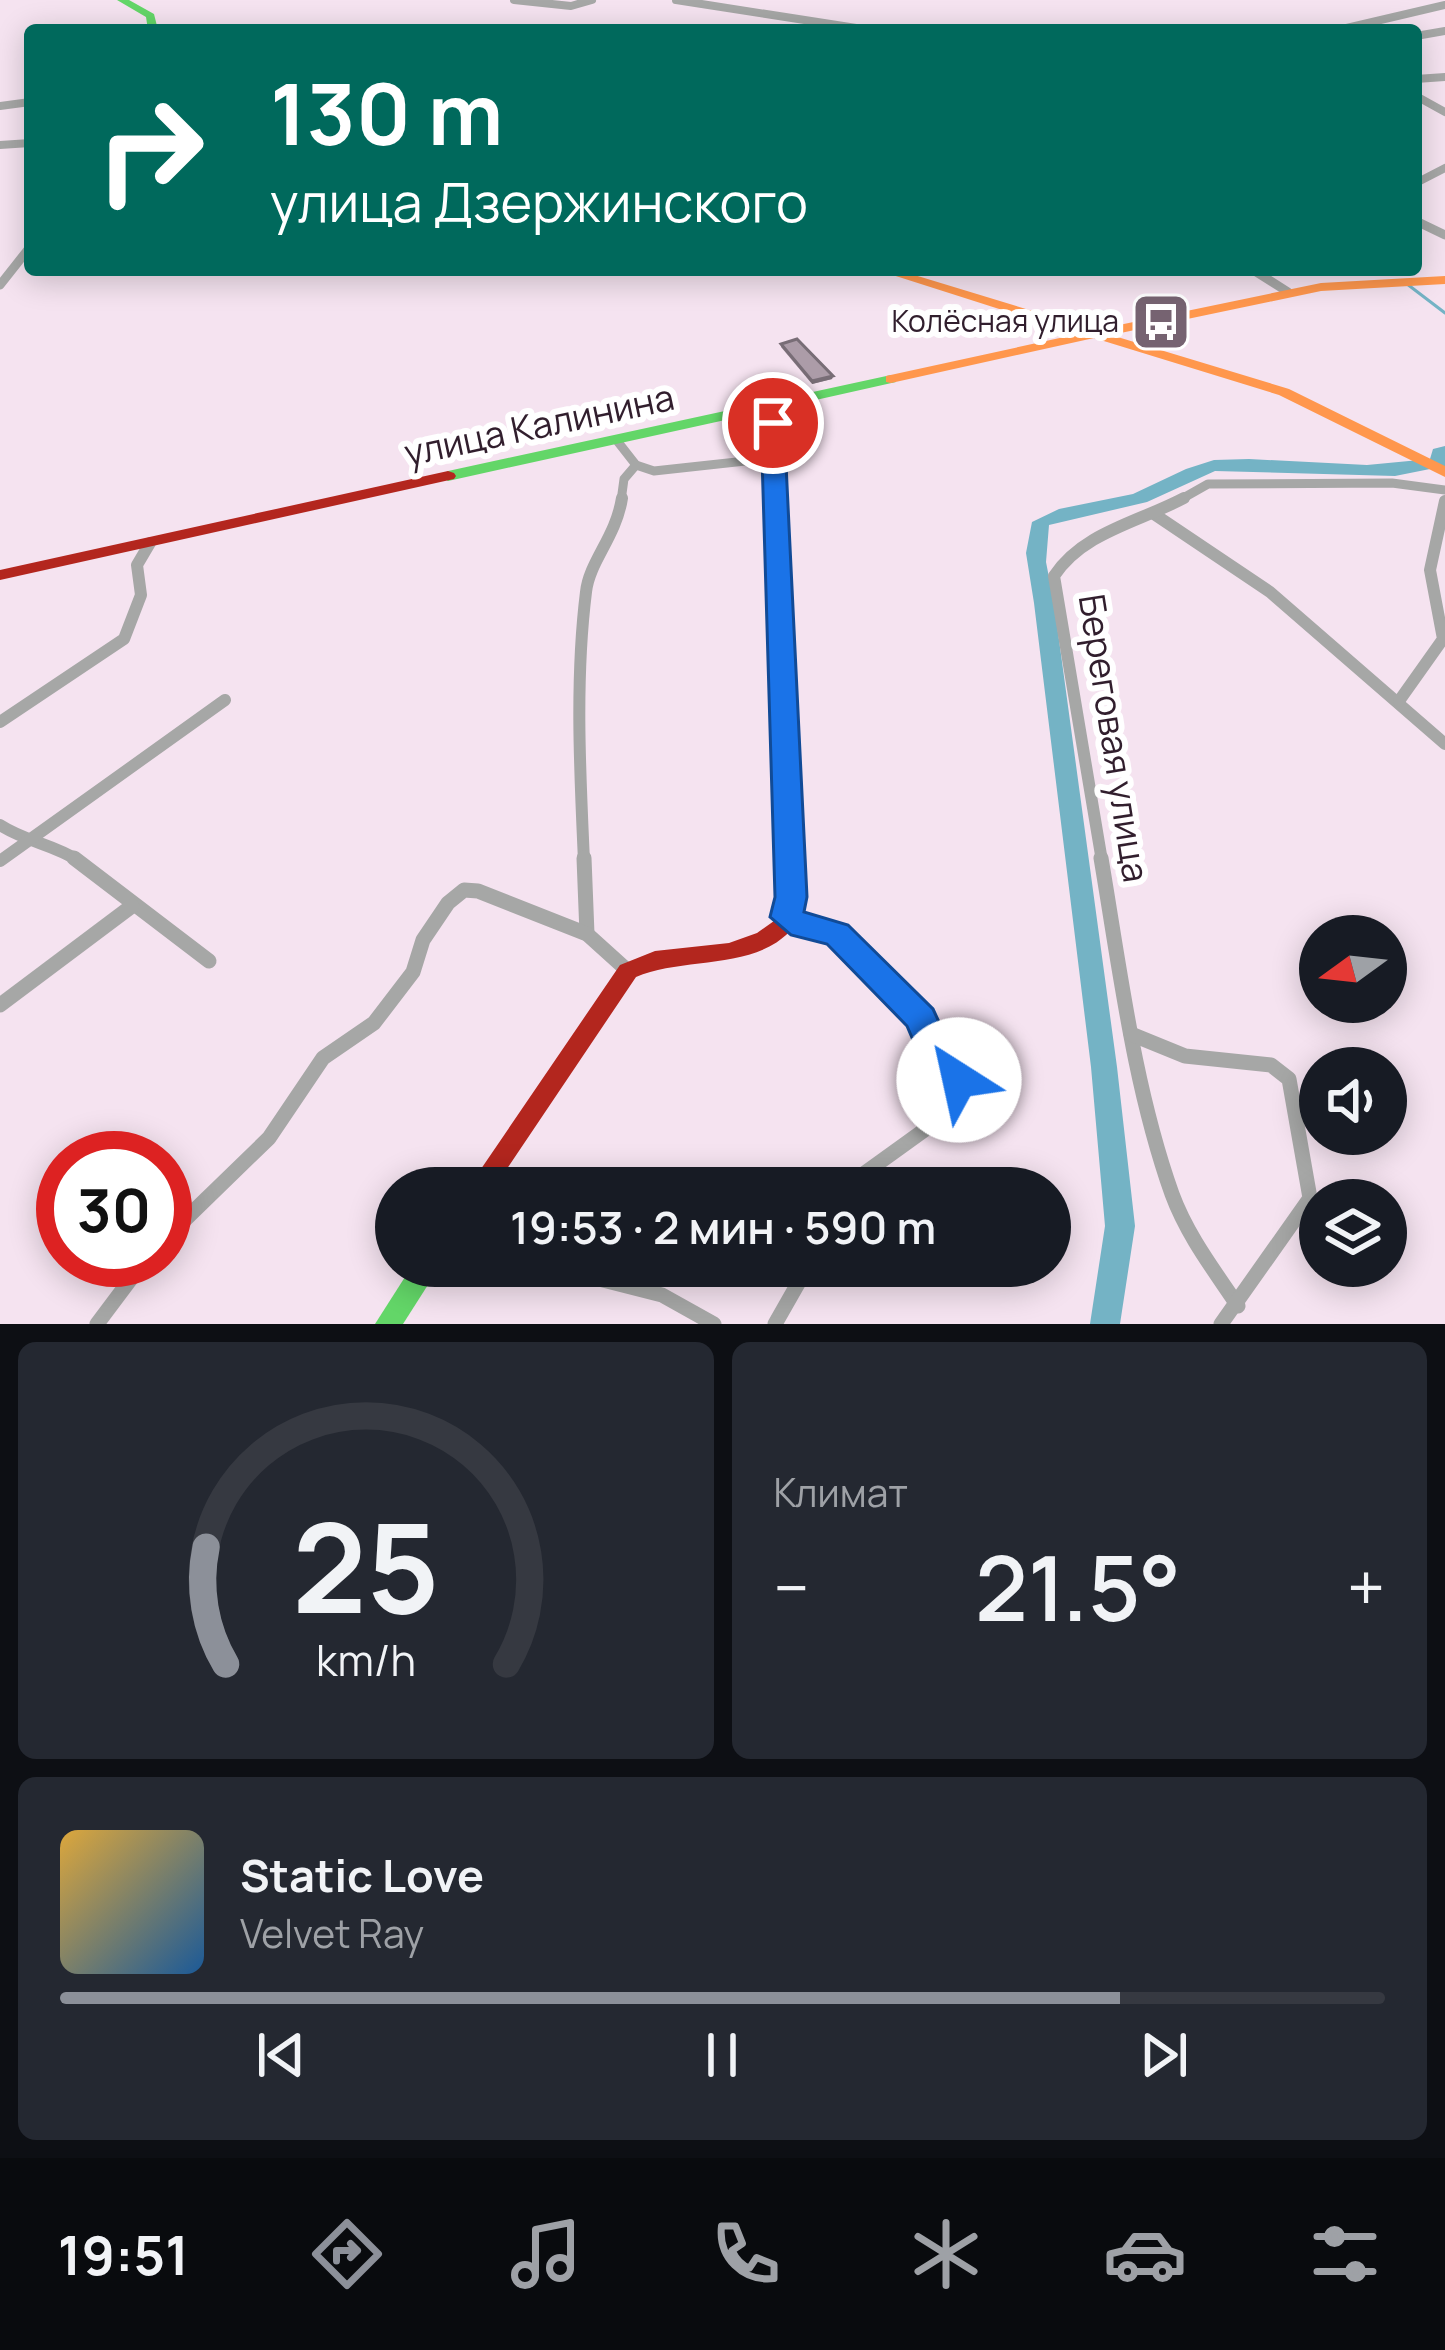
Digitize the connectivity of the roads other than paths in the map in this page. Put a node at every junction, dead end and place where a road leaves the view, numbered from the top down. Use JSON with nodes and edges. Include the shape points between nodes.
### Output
{"nodes":[{"id":1,"x":122,"y":0,"type":"edge"},
{"id":2,"x":514,"y":0,"type":"edge"},
{"id":3,"x":592,"y":0,"type":"edge"},
{"id":4,"x":676,"y":0,"type":"edge"},
{"id":5,"x":1445,"y":5,"type":"edge"},
{"id":6,"x":152,"y":24,"type":"edge"},
{"id":7,"x":830,"y":24,"type":"edge"},
{"id":8,"x":1364,"y":24,"type":"edge"},
{"id":9,"x":24,"y":255,"type":"edge"},
{"id":10,"x":905,"y":276,"type":"edge"},
{"id":11,"x":1263,"y":276,"type":"edge"},
{"id":12,"x":1445,"y":280,"type":"edge"},
{"id":13,"x":0,"y":285,"type":"edge"},
{"id":14,"x":1288,"y":292,"type":"junction"},
{"id":15,"x":1100,"y":332,"type":"junction"},
{"id":16,"x":772,"y":407,"type":"junction"},
{"id":17,"x":618,"y":442,"type":"junction"},
{"id":18,"x":773,"y":458,"type":"junction"},
{"id":19,"x":636,"y":466,"type":"junction"},
{"id":20,"x":1445,"y":472,"type":"edge"},
{"id":21,"x":1445,"y":490,"type":"edge"},
{"id":22,"x":1445,"y":501,"type":"edge"},
{"id":23,"x":1154,"y":514,"type":"junction"},
{"id":24,"x":150,"y":543,"type":"junction"},
{"id":25,"x":0,"y":575,"type":"edge"},
{"id":26,"x":225,"y":700,"type":"dead end"},
{"id":27,"x":1399,"y":701,"type":"junction"},
{"id":28,"x":0,"y":722,"type":"edge"},
{"id":29,"x":1445,"y":744,"type":"edge"},
{"id":30,"x":0,"y":825,"type":"edge"},
{"id":31,"x":26,"y":842,"type":"junction"},
{"id":32,"x":0,"y":861,"type":"edge"},
{"id":33,"x":132,"y":905,"type":"junction"},
{"id":34,"x":786,"y":917,"type":"junction"},
{"id":35,"x":586,"y":934,"type":"junction"},
{"id":36,"x":208,"y":961,"type":"dead end"},
{"id":37,"x":628,"y":971,"type":"junction"},
{"id":38,"x":0,"y":1005,"type":"edge"},
{"id":39,"x":1131,"y":1034,"type":"junction"},
{"id":40,"x":494,"y":1167,"type":"edge"},
{"id":41,"x":873,"y":1167,"type":"edge"},
{"id":42,"x":192,"y":1213,"type":"edge"},
{"id":43,"x":125,"y":1287,"type":"edge"},
{"id":44,"x":413,"y":1287,"type":"edge"},
{"id":45,"x":631,"y":1287,"type":"edge"},
{"id":46,"x":796,"y":1287,"type":"edge"},
{"id":47,"x":1238,"y":1306,"type":"junction"},
{"id":48,"x":98,"y":1324,"type":"edge"},
{"id":49,"x":388,"y":1324,"type":"edge"},
{"id":50,"x":714,"y":1324,"type":"edge"},
{"id":51,"x":775,"y":1324,"type":"edge"},
{"id":52,"x":1221,"y":1324,"type":"edge"}],
"edges":[{"from":1,"to":6,"type":"street"},
{"from":2,"to":3,"type":"street"},
{"from":4,"to":7,"type":"street"},
{"from":5,"to":8,"type":"street"},
{"from":9,"to":13,"type":"street"},
{"from":10,"to":15,"type":"street"},
{"from":11,"to":14,"type":"street"},
{"from":12,"to":14,"type":"street","name":"улица Калинина"},
{"from":14,"to":15,"type":"street","name":"улица Калинина"},
{"from":15,"to":16,"type":"street","name":"улица Калинина"},
{"from":15,"to":20,"type":"street","via":[[1284,392]]},
{"from":16,"to":17,"type":"street","name":"улица Калинина"},
{"from":16,"to":18,"type":"street"},
{"from":17,"to":19,"type":"street"},
{"from":17,"to":24,"type":"street","name":"улица Калинина"},
{"from":18,"to":19,"type":"street","via":[[676,470]]},
{"from":18,"to":34,"type":"street"},
{"from":19,"to":35,"type":"street","via":[[624,479],[618,525],[586,586],[581,632]]},
{"from":21,"to":23,"type":"street","name":"Береговая улица","via":[[1392,482],[1208,484]]},
{"from":22,"to":27,"type":"street","via":[[1428,552],[1443,639]]},
{"from":23,"to":27,"type":"street","via":[[1226,556]]},
{"from":23,"to":39,"type":"street","name":"Береговая улица","via":[[1068,555],[1054,575]]},
{"from":24,"to":25,"type":"street","name":"улица Калинина"},
{"from":24,"to":28,"type":"street","via":[[137,565],[141,595],[124,639]]},
{"from":26,"to":31,"type":"street"},
{"from":27,"to":29,"type":"street"},
{"from":30,"to":31,"type":"street"},
{"from":31,"to":32,"type":"street"},
{"from":31,"to":33,"type":"street","via":[[54,845]]},
{"from":33,"to":36,"type":"street"},
{"from":33,"to":38,"type":"street"},
{"from":34,"to":37,"type":"street","via":[[765,939],[730,951],[655,958]]},
{"from":34,"to":41,"type":"street","via":[[837,934],[955,1064],[959,1080],[930,1126]]},
{"from":35,"to":37,"type":"street"},
{"from":35,"to":42,"type":"street","via":[[464,890],[374,1023],[323,1058],[269,1138]]},
{"from":37,"to":40,"type":"street"},
{"from":39,"to":47,"type":"street","name":"Береговая улица","via":[[1172,1194]]},
{"from":39,"to":47,"type":"street","via":[[1185,1056],[1271,1065],[1289,1079],[1310,1198]]},
{"from":43,"to":48,"type":"street"},
{"from":44,"to":49,"type":"street"},
{"from":45,"to":50,"type":"street"},
{"from":46,"to":51,"type":"street"},
{"from":47,"to":52,"type":"street"}]}
